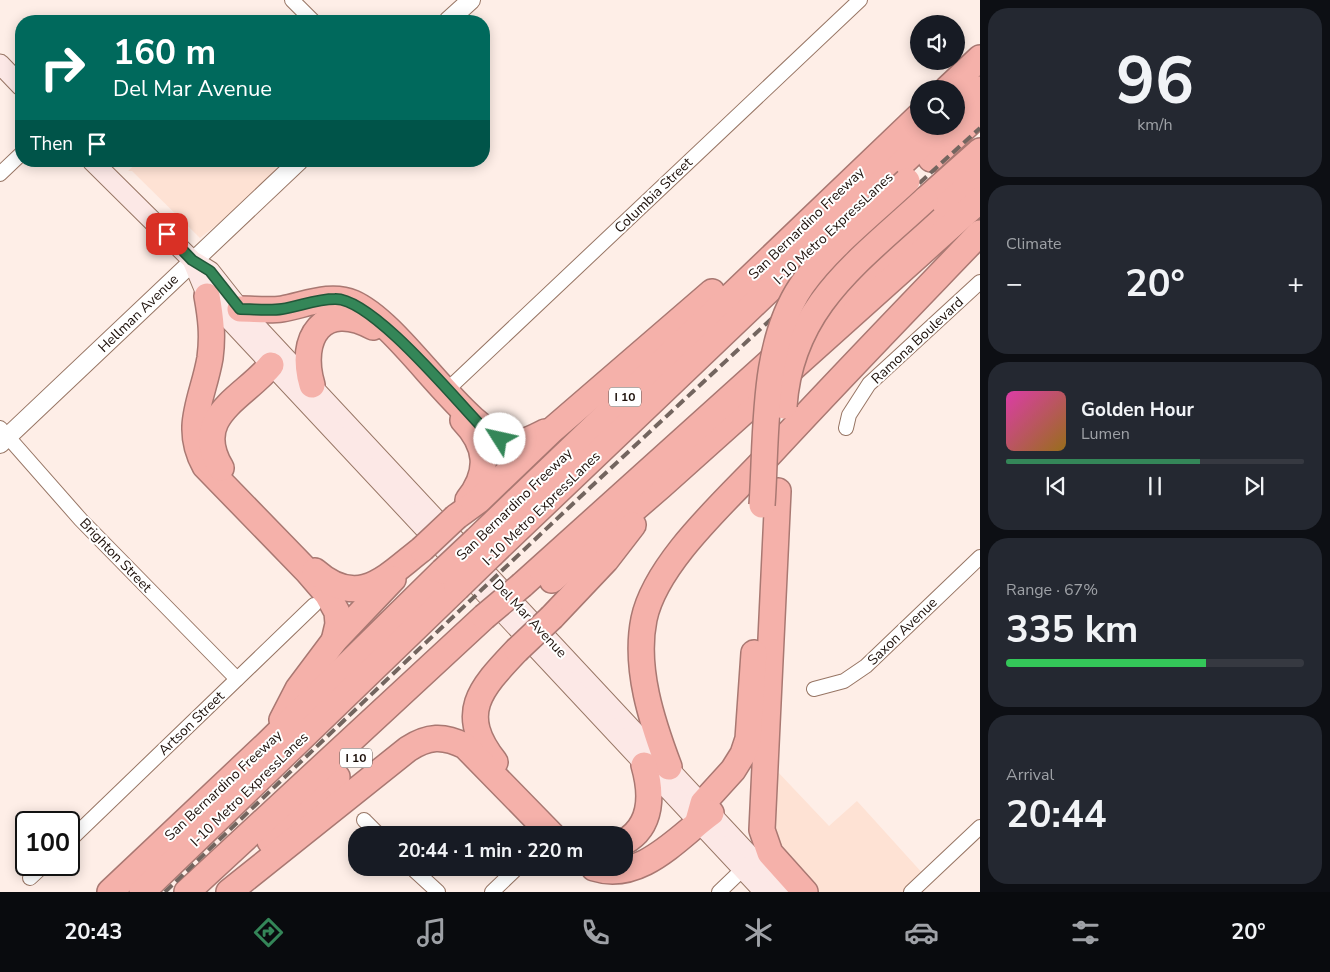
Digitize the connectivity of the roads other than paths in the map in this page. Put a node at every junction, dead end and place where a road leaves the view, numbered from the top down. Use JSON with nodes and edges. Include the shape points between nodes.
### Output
{"nodes":[{"id":1,"x":292,"y":0,"type":"edge"},
{"id":2,"x":471,"y":0,"type":"edge"},
{"id":3,"x":860,"y":0,"type":"edge"},
{"id":4,"x":307,"y":15,"type":"edge"},
{"id":5,"x":455,"y":15,"type":"edge"},
{"id":6,"x":980,"y":58,"type":"edge"},
{"id":7,"x":0,"y":64,"type":"edge"},
{"id":8,"x":15,"y":80,"type":"edge"},
{"id":9,"x":957,"y":80,"type":"edge"},
{"id":10,"x":980,"y":89,"type":"edge"},
{"id":11,"x":965,"y":103,"type":"edge"},
{"id":12,"x":980,"y":113,"type":"edge"},
{"id":13,"x":910,"y":125,"type":"edge"},
{"id":14,"x":931,"y":135,"type":"edge"},
{"id":15,"x":980,"y":151,"type":"edge"},
{"id":16,"x":15,"y":160,"type":"edge"},
{"id":17,"x":98,"y":167,"type":"edge"},
{"id":18,"x":292,"y":167,"type":"edge"},
{"id":19,"x":0,"y":174,"type":"edge"},
{"id":20,"x":980,"y":176,"type":"edge"},
{"id":21,"x":980,"y":200,"type":"edge"},
{"id":22,"x":980,"y":233,"type":"edge"},
{"id":23,"x":773,"y":254,"type":"junction"},
{"id":24,"x":192,"y":260,"type":"junction"},
{"id":25,"x":980,"y":282,"type":"edge"},
{"id":26,"x":207,"y":296,"type":"junction"},
{"id":27,"x":240,"y":309,"type":"junction"},
{"id":28,"x":271,"y":364,"type":"junction"},
{"id":29,"x":312,"y":385,"type":"junction"},
{"id":30,"x":446,"y":391,"type":"junction"},
{"id":31,"x":846,"y":428,"type":"dead end"},
{"id":32,"x":552,"y":430,"type":"junction"},
{"id":33,"x":3,"y":436,"type":"edge"},
{"id":34,"x":662,"y":486,"type":"junction"},
{"id":35,"x":770,"y":498,"type":"junction"},
{"id":36,"x":456,"y":517,"type":"junction"},
{"id":37,"x":485,"y":547,"type":"junction"},
{"id":38,"x":422,"y":549,"type":"junction"},
{"id":39,"x":980,"y":556,"type":"edge"},
{"id":40,"x":450,"y":580,"type":"junction"},
{"id":41,"x":527,"y":590,"type":"junction"},
{"id":42,"x":314,"y":605,"type":"dead end"},
{"id":43,"x":490,"y":622,"type":"junction"},
{"id":44,"x":334,"y":641,"type":"junction"},
{"id":45,"x":237,"y":679,"type":"junction"},
{"id":46,"x":814,"y":690,"type":"dead end"},
{"id":47,"x":767,"y":735,"type":"junction"},
{"id":48,"x":270,"y":742,"type":"junction"},
{"id":49,"x":644,"y":765,"type":"junction"},
{"id":50,"x":669,"y":767,"type":"junction"},
{"id":51,"x":704,"y":813,"type":"junction"},
{"id":52,"x":364,"y":820,"type":"dead end"},
{"id":53,"x":370,"y":826,"type":"edge"},
{"id":54,"x":543,"y":826,"type":"edge"},
{"id":55,"x":557,"y":826,"type":"edge"},
{"id":56,"x":980,"y":827,"type":"edge"},
{"id":57,"x":80,"y":830,"type":"edge"},
{"id":58,"x":633,"y":835,"type":"edge"},
{"id":59,"x":633,"y":865,"type":"edge"},
{"id":60,"x":743,"y":869,"type":"junction"},
{"id":61,"x":421,"y":876,"type":"edge"},
{"id":62,"x":509,"y":876,"type":"edge"},
{"id":63,"x":110,"y":892,"type":"edge"},
{"id":64,"x":142,"y":892,"type":"edge"},
{"id":65,"x":187,"y":892,"type":"edge"},
{"id":66,"x":218,"y":892,"type":"edge"},
{"id":67,"x":228,"y":892,"type":"edge"},
{"id":68,"x":438,"y":892,"type":"edge"},
{"id":69,"x":492,"y":892,"type":"edge"},
{"id":70,"x":719,"y":892,"type":"edge"},
{"id":71,"x":764,"y":892,"type":"edge"},
{"id":72,"x":784,"y":892,"type":"edge"},
{"id":73,"x":806,"y":892,"type":"edge"},
{"id":74,"x":911,"y":892,"type":"edge"}],
"edges":[{"from":1,"to":4,"type":"street"},
{"from":2,"to":5,"type":"street"},
{"from":3,"to":30,"type":"street","name":"Columbia Street"},
{"from":6,"to":9,"type":"highway"},
{"from":7,"to":8,"type":"main road"},
{"from":10,"to":11,"type":"highway"},
{"from":12,"to":35,"type":"highway","bridge":true,"via":[[825,258],[803,284],[788,310],[776,341],[772,368]]},
{"from":13,"to":23,"type":"highway","name":"San Bernardino Freeway","number":"I 10"},
{"from":14,"to":37,"type":"highway","name":"I-10 Metro ExpressLanes"},
{"from":15,"to":35,"type":"highway","bridge":true,"via":[[826,294],[806,324],[793,354]]},
{"from":16,"to":19,"type":"street"},
{"from":17,"to":24,"type":"main road","name":"Del Mar Avenue"},
{"from":18,"to":24,"type":"street","name":"Hellman Avenue"},
{"from":20,"to":41,"type":"highway"},
{"from":21,"to":34,"type":"highway"},
{"from":22,"to":50,"type":"highway","via":[[684,546],[656,588],[644,618],[641,646],[652,716]]},
{"from":23,"to":32,"type":"highway","via":[[733,274]]},
{"from":23,"to":37,"type":"highway","name":"San Bernardino Freeway","number":"I 10"},
{"from":24,"to":26,"type":"main road","name":"Del Mar Avenue"},
{"from":24,"to":27,"type":"main road","name":"Del Mar Avenue","via":[[210,271]]},
{"from":24,"to":33,"type":"street","name":"Hellman Avenue"},
{"from":25,"to":31,"type":"street","name":"Ramona Boulevard","via":[[869,384],[849,415]]},
{"from":26,"to":28,"type":"main road","name":"Del Mar Avenue"},
{"from":26,"to":44,"type":"highway","via":[[213,326],[210,358],[193,431],[199,455],[205,466],[327,594],[336,608],[338,624]]},
{"from":27,"to":29,"type":"main road","name":"Del Mar Avenue"},
{"from":27,"to":30,"type":"highway","via":[[280,309],[336,299],[353,303],[385,324]]},
{"from":28,"to":38,"type":"highway","via":[[223,410],[214,424],[210,440],[215,457],[226,475],[312,568],[338,587],[352,590],[384,579]]},
{"from":28,"to":49,"type":"main road","name":"Del Mar Avenue"},
{"from":29,"to":36,"type":"highway","via":[[307,369],[308,350],[311,337],[321,326],[334,320],[354,318],[372,326],[468,424],[480,442],[484,469],[472,495]]},
{"from":29,"to":50,"type":"main road","name":"Del Mar Avenue"},
{"from":30,"to":32,"type":"highway","via":[[482,427],[500,439],[518,442]]},
{"from":32,"to":36,"type":"highway"},
{"from":33,"to":45,"type":"street","name":"Brighton Street"},
{"from":34,"to":41,"type":"highway"},
{"from":34,"to":55,"type":"highway","bridge":true,"via":[[606,560],[488,680],[479,695],[474,719],[483,746]]},
{"from":35,"to":47,"type":"highway"},
{"from":35,"to":51,"type":"highway","via":[[748,739],[734,770]]},
{"from":36,"to":38,"type":"highway","bridge":true},
{"from":37,"to":40,"type":"highway","name":"San Bernardino Freeway","number":"I 10","bridge":true},
{"from":38,"to":44,"type":"highway"},
{"from":39,"to":46,"type":"street","name":"Saxon Avenue","via":[[866,666],[844,681]]},
{"from":40,"to":48,"type":"highway","name":"San Bernardino Freeway","number":"I 10"},
{"from":40,"to":64,"type":"highway","name":"I-10 Metro ExpressLanes"},
{"from":41,"to":43,"type":"highway","bridge":true},
{"from":42,"to":45,"type":"street","name":"Artson Street"},
{"from":43,"to":65,"type":"highway"},
{"from":43,"to":66,"type":"highway","number":"I 10"},
{"from":44,"to":48,"type":"highway","via":[[298,689]]},
{"from":45,"to":57,"type":"street","name":"Artson Street"},
{"from":47,"to":51,"type":"highway","via":[[746,778]]},
{"from":47,"to":73,"type":"highway","via":[[762,830],[770,853]]},
{"from":48,"to":63,"type":"highway","name":"San Bernardino Freeway","number":"I 10"},
{"from":49,"to":51,"type":"main road","name":"Del Mar Avenue"},
{"from":49,"to":58,"type":"highway","via":[[650,785],[648,809],[644,821]]},
{"from":50,"to":51,"type":"main road","name":"Del Mar Avenue"},
{"from":51,"to":59,"type":"highway","via":[[665,851]]},
{"from":51,"to":60,"type":"main road","name":"Del Mar Avenue"},
{"from":51,"to":72,"type":"main road","name":"Del Mar Avenue"},
{"from":52,"to":53,"type":"street"},
{"from":54,"to":67,"type":"highway","via":[[465,746],[453,740],[432,737],[408,749]]},
{"from":56,"to":74,"type":"street"},
{"from":60,"to":70,"type":"street"},
{"from":60,"to":71,"type":"main road","name":"Del Mar Avenue"},
{"from":61,"to":68,"type":"street"},
{"from":62,"to":69,"type":"street"}]}
